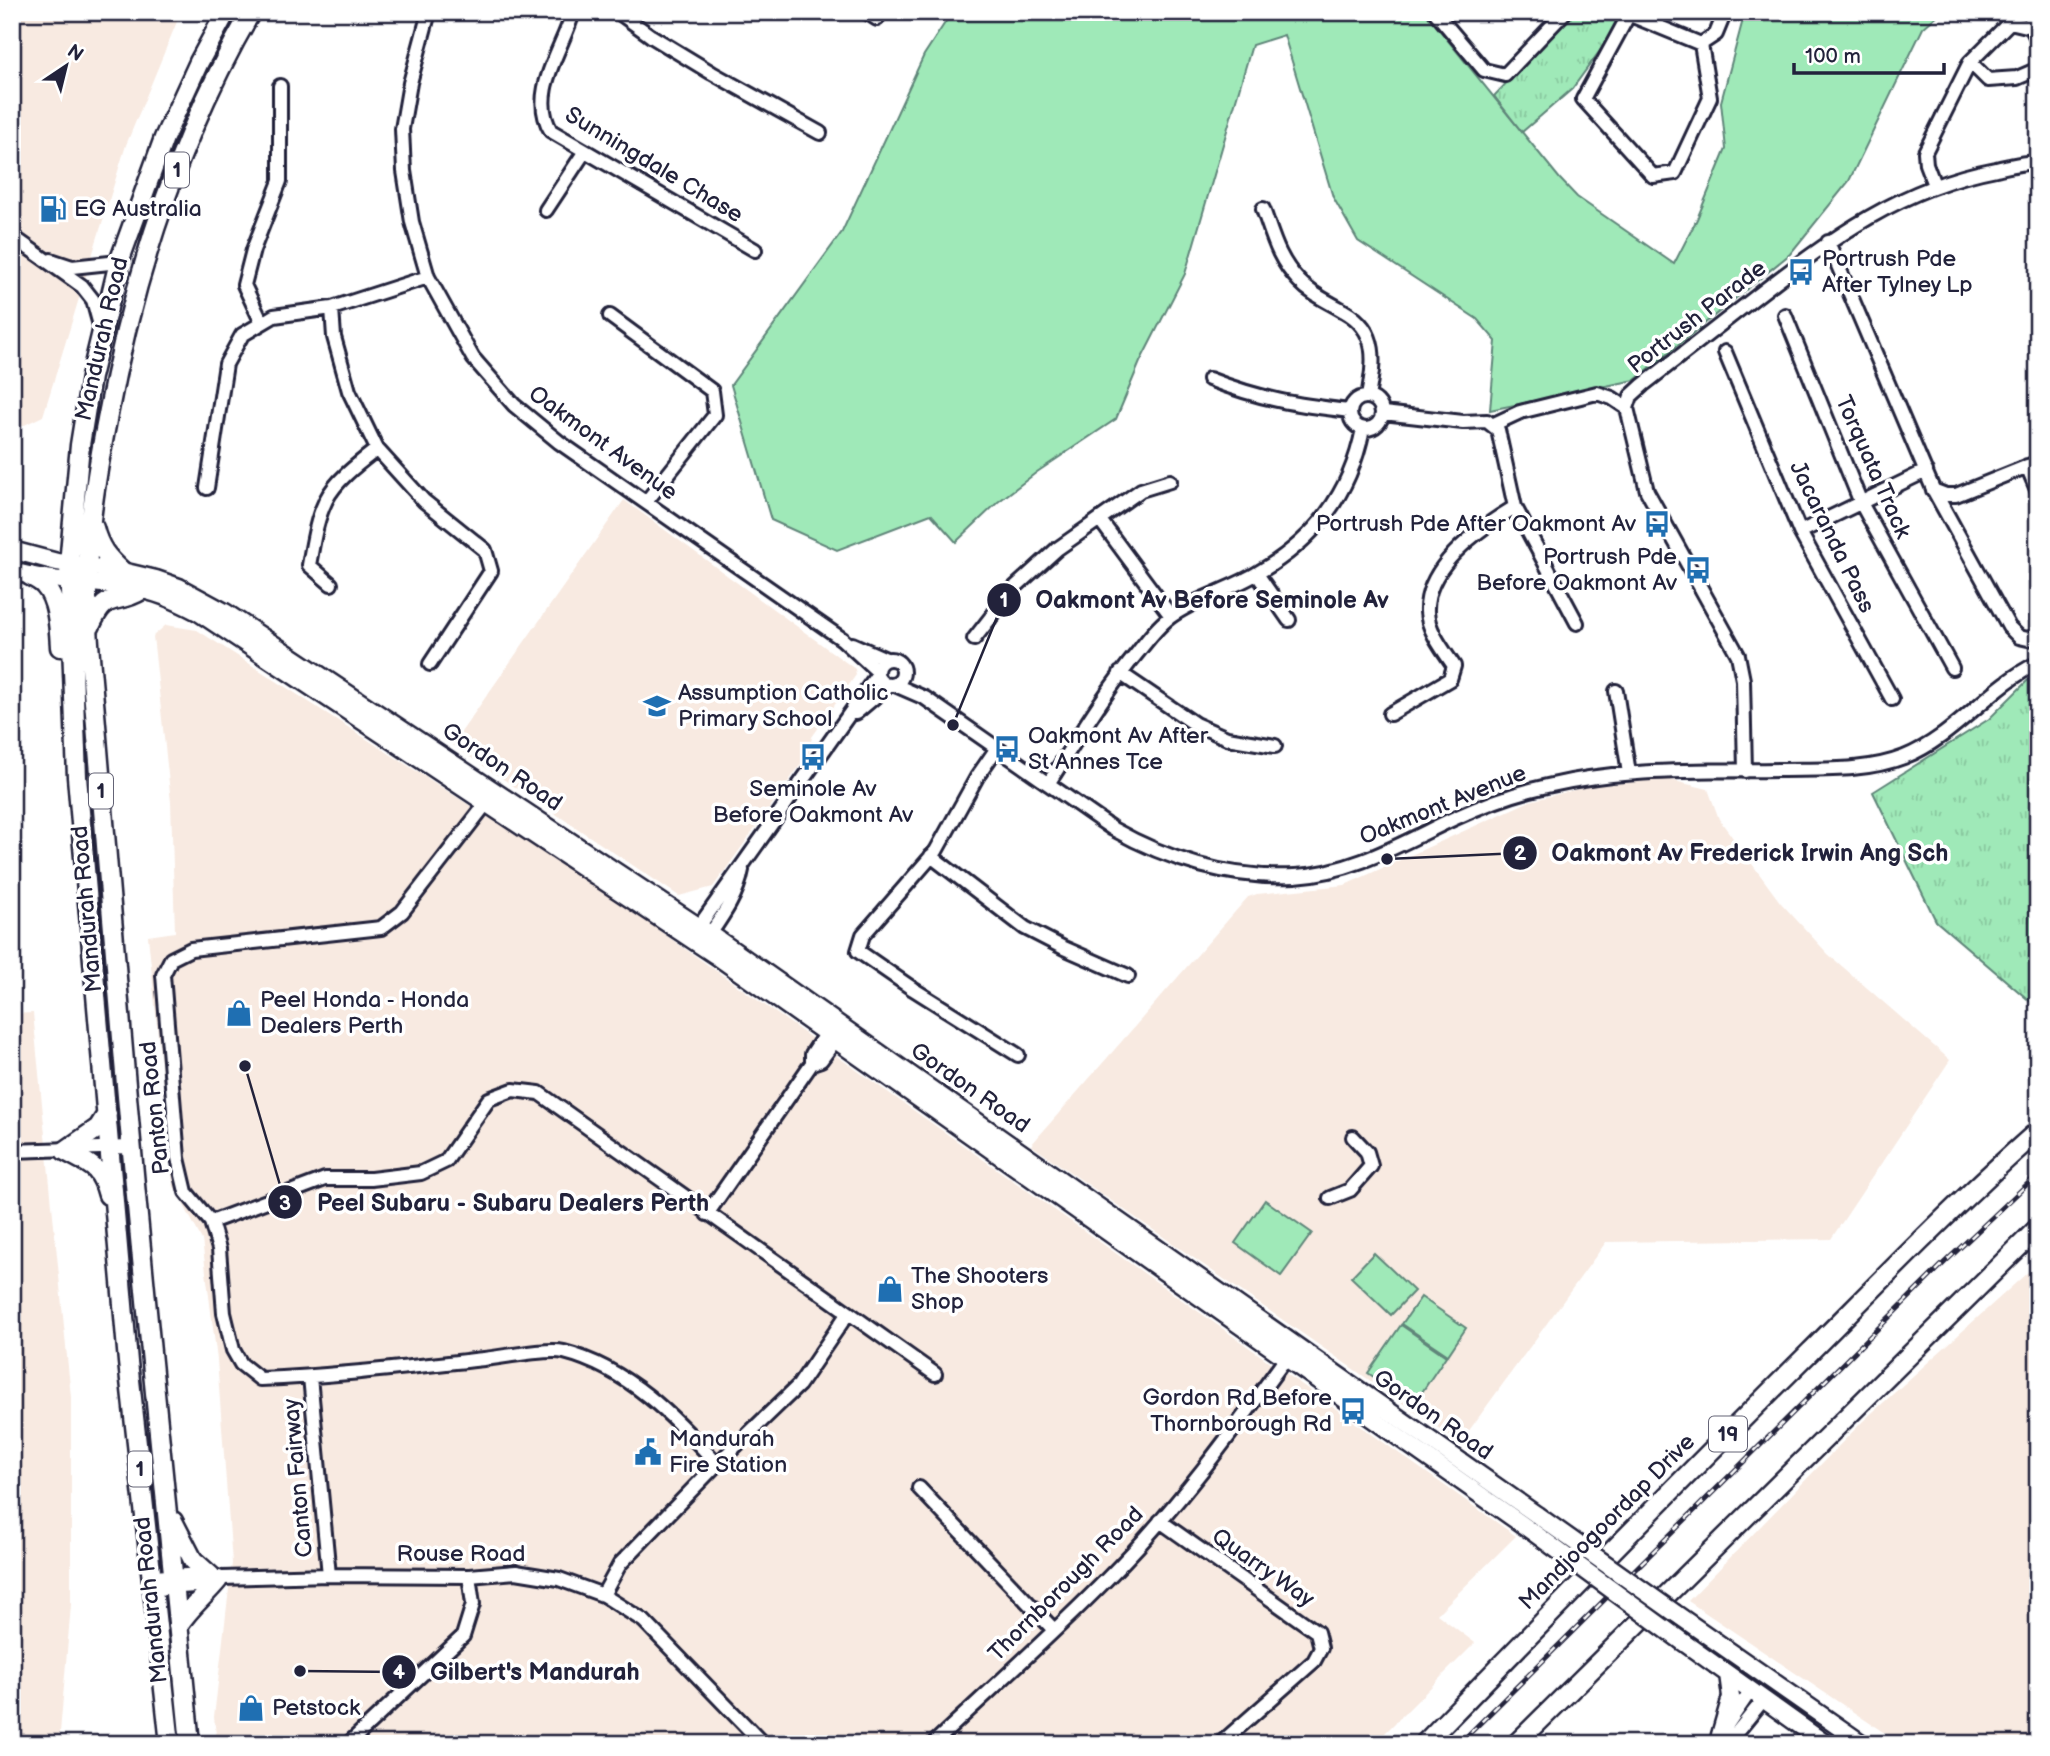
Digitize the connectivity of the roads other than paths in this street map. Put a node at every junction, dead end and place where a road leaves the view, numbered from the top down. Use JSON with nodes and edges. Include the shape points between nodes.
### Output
{"nodes":[{"id":1,"x":226,"y":12,"type":"edge"},
{"id":2,"x":251,"y":12,"type":"edge"},
{"id":3,"x":429,"y":12,"type":"edge"},
{"id":4,"x":573,"y":12,"type":"edge"},
{"id":5,"x":582,"y":12,"type":"edge"},
{"id":6,"x":618,"y":12,"type":"edge"},
{"id":7,"x":626,"y":12,"type":"edge"},
{"id":8,"x":1436,"y":12,"type":"edge"},
{"id":9,"x":1565,"y":12,"type":"edge"},
{"id":10,"x":1725,"y":12,"type":"edge"},
{"id":11,"x":2032,"y":12,"type":"edge"},
{"id":12,"x":1625,"y":14,"type":"edge"},
{"id":13,"x":635,"y":24,"type":"junction"},
{"id":14,"x":2031,"y":27,"type":"junction"},
{"id":15,"x":569,"y":28,"type":"junction"},
{"id":16,"x":2038,"y":40,"type":"edge"},
{"id":17,"x":1701,"y":44,"type":"junction"},
{"id":18,"x":1970,"y":62,"type":"junction"},
{"id":19,"x":2038,"y":69,"type":"edge"},
{"id":20,"x":280,"y":86,"type":"dead end"},
{"id":21,"x":820,"y":134,"type":"dead end"},
{"id":22,"x":585,"y":151,"type":"junction"},
{"id":23,"x":2038,"y":162,"type":"edge"},
{"id":24,"x":1934,"y":185,"type":"junction"},
{"id":25,"x":1264,"y":209,"type":"dead end"},
{"id":26,"x":546,"y":210,"type":"dead end"},
{"id":27,"x":12,"y":236,"type":"edge"},
{"id":28,"x":1828,"y":242,"type":"junction"},
{"id":29,"x":755,"y":250,"type":"dead end"},
{"id":30,"x":38,"y":256,"type":"junction"},
{"id":31,"x":119,"y":262,"type":"junction"},
{"id":32,"x":428,"y":277,"type":"junction"},
{"id":33,"x":332,"y":308,"type":"junction"},
{"id":34,"x":1785,"y":315,"type":"dead end"},
{"id":35,"x":610,"y":316,"type":"dead end"},
{"id":36,"x":261,"y":321,"type":"junction"},
{"id":37,"x":101,"y":330,"type":"junction"},
{"id":38,"x":1725,"y":352,"type":"dead end"},
{"id":39,"x":1209,"y":379,"type":"dead end"},
{"id":40,"x":1368,"y":397,"type":"junction"},
{"id":41,"x":1627,"y":408,"type":"junction"},
{"id":42,"x":1350,"y":411,"type":"junction"},
{"id":43,"x":1383,"y":414,"type":"junction"},
{"id":44,"x":1492,"y":425,"type":"junction"},
{"id":45,"x":1363,"y":429,"type":"junction"},
{"id":46,"x":377,"y":449,"type":"junction"},
{"id":47,"x":2032,"y":464,"type":"edge"},
{"id":48,"x":1926,"y":471,"type":"junction"},
{"id":49,"x":1170,"y":481,"type":"dead end"},
{"id":50,"x":207,"y":488,"type":"dead end"},
{"id":51,"x":1933,"y":489,"type":"junction"},
{"id":52,"x":2038,"y":492,"type":"edge"},
{"id":53,"x":646,"y":502,"type":"junction"},
{"id":54,"x":1861,"y":503,"type":"junction"},
{"id":55,"x":1515,"y":507,"type":"junction"},
{"id":56,"x":91,"y":514,"type":"junction"},
{"id":57,"x":1100,"y":520,"type":"junction"},
{"id":58,"x":1800,"y":532,"type":"junction"},
{"id":59,"x":12,"y":550,"type":"edge"},
{"id":60,"x":122,"y":571,"type":"junction"},
{"id":61,"x":1257,"y":573,"type":"junction"},
{"id":62,"x":21,"y":574,"type":"edge"},
{"id":63,"x":78,"y":574,"type":"junction"},
{"id":64,"x":331,"y":584,"type":"dead end"},
{"id":65,"x":142,"y":590,"type":"junction"},
{"id":66,"x":1171,"y":616,"type":"junction"},
{"id":67,"x":1289,"y":620,"type":"dead end"},
{"id":68,"x":1577,"y":623,"type":"dead end"},
{"id":69,"x":89,"y":629,"type":"junction"},
{"id":70,"x":2038,"y":635,"type":"edge"},
{"id":71,"x":842,"y":639,"type":"junction"},
{"id":72,"x":974,"y":639,"type":"dead end"},
{"id":73,"x":266,"y":647,"type":"junction"},
{"id":74,"x":886,"y":659,"type":"junction"},
{"id":75,"x":2038,"y":663,"type":"edge"},
{"id":76,"x":430,"y":664,"type":"dead end"},
{"id":77,"x":1952,"y":668,"type":"dead end"},
{"id":78,"x":904,"y":670,"type":"junction"},
{"id":79,"x":877,"y":673,"type":"junction"},
{"id":80,"x":1121,"y":673,"type":"junction"},
{"id":81,"x":892,"y":685,"type":"junction"},
{"id":82,"x":1616,"y":691,"type":"dead end"},
{"id":83,"x":925,"y":698,"type":"junction"},
{"id":84,"x":1892,"y":699,"type":"dead end"},
{"id":85,"x":1390,"y":714,"type":"dead end"},
{"id":86,"x":844,"y":720,"type":"junction"},
{"id":87,"x":74,"y":740,"type":"junction"},
{"id":88,"x":1275,"y":746,"type":"dead end"},
{"id":89,"x":998,"y":748,"type":"junction"},
{"id":90,"x":1745,"y":771,"type":"junction"},
{"id":91,"x":1629,"y":773,"type":"junction"},
{"id":92,"x":1048,"y":784,"type":"junction"},
{"id":93,"x":491,"y":796,"type":"junction"},
{"id":94,"x":931,"y":856,"type":"junction"},
{"id":95,"x":700,"y":936,"type":"junction"},
{"id":96,"x":1128,"y":976,"type":"dead end"},
{"id":97,"x":835,"y":1031,"type":"junction"},
{"id":98,"x":1018,"y":1055,"type":"dead end"},
{"id":99,"x":107,"y":1114,"type":"junction"},
{"id":100,"x":2038,"y":1131,"type":"edge"},
{"id":101,"x":1353,"y":1138,"type":"dead end"},
{"id":102,"x":12,"y":1151,"type":"edge"},
{"id":103,"x":65,"y":1151,"type":"junction"},
{"id":104,"x":131,"y":1151,"type":"junction"},
{"id":105,"x":110,"y":1153,"type":"junction"},
{"id":106,"x":1330,"y":1198,"type":"dead end"},
{"id":107,"x":707,"y":1214,"type":"junction"},
{"id":108,"x":211,"y":1222,"type":"junction"},
{"id":109,"x":117,"y":1226,"type":"junction"},
{"id":110,"x":2038,"y":1228,"type":"edge"},
{"id":111,"x":848,"y":1313,"type":"junction"},
{"id":112,"x":1291,"y":1351,"type":"junction"},
{"id":113,"x":935,"y":1374,"type":"dead end"},
{"id":114,"x":310,"y":1377,"type":"junction"},
{"id":115,"x":717,"y":1464,"type":"junction"},
{"id":116,"x":919,"y":1488,"type":"dead end"},
{"id":117,"x":167,"y":1508,"type":"junction"},
{"id":118,"x":1160,"y":1521,"type":"junction"},
{"id":119,"x":1533,"y":1523,"type":"junction"},
{"id":120,"x":329,"y":1575,"type":"junction"},
{"id":121,"x":469,"y":1576,"type":"junction"},
{"id":122,"x":217,"y":1578,"type":"junction"},
{"id":123,"x":174,"y":1582,"type":"junction"},
{"id":124,"x":153,"y":1583,"type":"junction"},
{"id":125,"x":603,"y":1595,"type":"junction"},
{"id":126,"x":178,"y":1626,"type":"junction"},
{"id":127,"x":1054,"y":1630,"type":"junction"},
{"id":128,"x":1728,"y":1674,"type":"junction"},
{"id":129,"x":1757,"y":1695,"type":"junction"},
{"id":130,"x":1717,"y":1741,"type":"edge"},
{"id":131,"x":170,"y":1744,"type":"edge"},
{"id":132,"x":190,"y":1744,"type":"edge"},
{"id":133,"x":348,"y":1744,"type":"edge"},
{"id":134,"x":763,"y":1744,"type":"edge"},
{"id":135,"x":933,"y":1744,"type":"edge"},
{"id":136,"x":1220,"y":1744,"type":"edge"},
{"id":137,"x":1424,"y":1744,"type":"edge"},
{"id":138,"x":1516,"y":1744,"type":"edge"},
{"id":139,"x":1826,"y":1744,"type":"edge"},
{"id":140,"x":1863,"y":1744,"type":"edge"}],
"edges":[{"from":1,"to":31,"type":"highway","name":"Mandurah Road","number":"1","via":[[164,138]]},
{"from":2,"to":56,"type":"highway","name":"Mandurah Road","number":"1","via":[[187,144],[140,273]]},
{"from":3,"to":32,"type":"street","name":"Oakmont Avenue","via":[[402,129],[412,222]]},
{"from":4,"to":15,"type":"street","name":"Sunningdale Chase"},
{"from":5,"to":15,"type":"street","name":"Sunningdale Chase"},
{"from":6,"to":13,"type":"street"},
{"from":7,"to":13,"type":"street"},
{"from":8,"to":9,"type":"street","via":[[1484,70],[1505,75]]},
{"from":10,"to":17,"type":"street","via":[[1716,34]]},
{"from":11,"to":14,"type":"street"},
{"from":12,"to":17,"type":"street"},
{"from":12,"to":17,"type":"street","via":[[1583,99],[1653,176],[1675,173],[1710,98]]},
{"from":13,"to":21,"type":"street"},
{"from":14,"to":16,"type":"street"},
{"from":14,"to":18,"type":"street","via":[[2010,22]]},
{"from":15,"to":22,"type":"street","name":"Sunningdale Chase","via":[[550,69],[542,104],[551,131]]},
{"from":18,"to":19,"type":"street","via":[[1988,80],[2017,78]]},
{"from":18,"to":24,"type":"street","via":[[1925,152]]},
{"from":20,"to":36,"type":"street","via":[[280,181],[244,285]]},
{"from":22,"to":26,"type":"street"},
{"from":22,"to":29,"type":"street","name":"Sunningdale Chase"},
{"from":23,"to":24,"type":"street","name":"Portrush Parade","via":[[1972,173]]},
{"from":24,"to":28,"type":"street","name":"Portrush Parade","via":[[1867,217]]},
{"from":25,"to":40,"type":"street","via":[[1281,259],[1301,284],[1364,327],[1372,343],[1373,360]]},
{"from":27,"to":30,"type":"street"},
{"from":28,"to":41,"type":"street","name":"Portrush Parade","via":[[1643,385],[1631,396]]},
{"from":28,"to":48,"type":"street"},
{"from":30,"to":31,"type":"street","via":[[72,267]]},
{"from":30,"to":37,"type":"street","via":[[82,286],[93,300]]},
{"from":31,"to":37,"type":"highway","name":"Mandurah Road","number":"1"},
{"from":32,"to":33,"type":"street"},
{"from":32,"to":53,"type":"street","name":"Oakmont Avenue","via":[[473,358],[514,405]]},
{"from":33,"to":36,"type":"street"},
{"from":33,"to":46,"type":"street","via":[[334,337],[349,391]]},
{"from":34,"to":54,"type":"street","name":"Torquata Track"},
{"from":35,"to":53,"type":"street","via":[[712,391],[715,415]]},
{"from":36,"to":50,"type":"street","via":[[242,335],[226,364]]},
{"from":37,"to":63,"type":"highway","name":"Mandurah Road","number":"1","via":[[80,445]]},
{"from":38,"to":58,"type":"street","name":"Jacaranda Pass"},
{"from":39,"to":42,"type":"street","via":[[1282,402]]},
{"from":40,"to":42,"type":"street","via":[[1357,400]]},
{"from":40,"to":43,"type":"street","via":[[1379,402]]},
{"from":41,"to":44,"type":"street","via":[[1597,393],[1520,412]]},
{"from":41,"to":90,"type":"street","name":"Portrush Parade","via":[[1647,491],[1738,655]]},
{"from":42,"to":45,"type":"street","via":[[1352,422]]},
{"from":43,"to":44,"type":"street"},
{"from":43,"to":45,"type":"street","via":[[1377,426]]},
{"from":44,"to":55,"type":"street","via":[[1498,430]]},
{"from":45,"to":61,"type":"street","via":[[1353,469],[1332,509],[1298,545]]},
{"from":46,"to":64,"type":"street","via":[[353,467],[326,499],[309,565]]},
{"from":46,"to":76,"type":"street","via":[[424,501],[485,550],[491,571]]},
{"from":47,"to":51,"type":"street","via":[[1956,495]]},
{"from":47,"to":52,"type":"street"},
{"from":48,"to":51,"type":"street"},
{"from":48,"to":54,"type":"street"},
{"from":49,"to":57,"type":"street","via":[[1141,490]]},
{"from":51,"to":70,"type":"street","via":[[2009,627],[2019,637]]},
{"from":53,"to":71,"type":"street","name":"Oakmont Avenue"},
{"from":54,"to":58,"type":"street"},
{"from":54,"to":77,"type":"street","name":"Torquata Track"},
{"from":55,"to":68,"type":"street"},
{"from":55,"to":85,"type":"street","via":[[1463,543],[1429,593],[1427,615],[1454,666],[1450,679]]},
{"from":56,"to":60,"type":"highway","via":[[98,544]]},
{"from":56,"to":63,"type":"highway","name":"Mandurah Road","number":"1"},
{"from":57,"to":66,"type":"street"},
{"from":57,"to":72,"type":"street","via":[[1057,549],[1013,589]]},
{"from":58,"to":84,"type":"street","name":"Jacaranda Pass"},
{"from":59,"to":63,"type":"main road","name":"Gordon Road"},
{"from":60,"to":63,"type":"main road","name":"Gordon Road"},
{"from":60,"to":73,"type":"main road","name":"Gordon Road","via":[[179,587],[225,612]]},
{"from":61,"to":66,"type":"street"},
{"from":61,"to":67,"type":"street"},
{"from":62,"to":63,"type":"main road","name":"Gordon Road"},
{"from":62,"to":87,"type":"highway","via":[[46,587],[52,601],[63,710]]},
{"from":63,"to":65,"type":"main road","name":"Gordon Road"},
{"from":63,"to":69,"type":"highway","name":"Mandurah Road","number":"1"},
{"from":63,"to":87,"type":"highway","name":"Mandurah Road","number":"1"},
{"from":65,"to":69,"type":"highway","via":[[104,603]]},
{"from":65,"to":73,"type":"main road","name":"Gordon Road","via":[[168,597]]},
{"from":66,"to":80,"type":"street"},
{"from":69,"to":104,"type":"highway","name":"Mandurah Road","number":"1"},
{"from":71,"to":74,"type":"street","name":"Oakmont Avenue"},
{"from":71,"to":79,"type":"street","name":"Oakmont Avenue"},
{"from":73,"to":93,"type":"main road","name":"Gordon Road"},
{"from":74,"to":78,"type":"street","via":[[899,662]]},
{"from":74,"to":79,"type":"street"},
{"from":75,"to":90,"type":"street","name":"Oakmont Avenue","via":[[1927,746],[1905,757],[1856,767]]},
{"from":78,"to":81,"type":"street","via":[[901,680]]},
{"from":78,"to":83,"type":"street","name":"Oakmont Avenue"},
{"from":79,"to":81,"type":"street","via":[[882,682]]},
{"from":79,"to":86,"type":"street"},
{"from":80,"to":88,"type":"street","via":[[1195,724],[1227,738]]},
{"from":80,"to":92,"type":"street"},
{"from":81,"to":83,"type":"street","name":"Oakmont Avenue"},
{"from":81,"to":86,"type":"street"},
{"from":82,"to":91,"type":"street"},
{"from":83,"to":89,"type":"street","name":"Oakmont Avenue"},
{"from":86,"to":95,"type":"street"},
{"from":87,"to":99,"type":"highway","name":"Mandurah Road","number":"1"},
{"from":89,"to":92,"type":"street","name":"Oakmont Avenue"},
{"from":89,"to":94,"type":"street"},
{"from":90,"to":91,"type":"street","name":"Oakmont Avenue"},
{"from":91,"to":92,"type":"street","name":"Oakmont Avenue","via":[[1547,786],[1491,804],[1356,863],[1279,876],[1203,866],[1151,849]]},
{"from":93,"to":95,"type":"main road","name":"Gordon Road"},
{"from":93,"to":108,"type":"street","name":"Panton Road","via":[[402,912],[381,928],[191,949],[172,959],[163,975],[178,1158],[186,1192]]},
{"from":94,"to":96,"type":"street","via":[[1025,928]]},
{"from":94,"to":98,"type":"street","via":[[863,935],[858,951]]},
{"from":95,"to":97,"type":"main road","name":"Gordon Road"},
{"from":97,"to":107,"type":"street","via":[[821,1060],[812,1063]]},
{"from":97,"to":112,"type":"main road","name":"Gordon Road"},
{"from":99,"to":103,"type":"highway","via":[[97,1128]]},
{"from":99,"to":105,"type":"highway","name":"Mandurah Road","number":"1"},
{"from":100,"to":137,"type":"highway","name":"Mandjoogoordap Drive","number":"19","via":[[1792,1370]]},
{"from":101,"to":106,"type":"street","via":[[1367,1152],[1371,1166],[1350,1190]]},
{"from":102,"to":103,"type":"street"},
{"from":103,"to":105,"type":"street"},
{"from":103,"to":109,"type":"highway","via":[[97,1168]]},
{"from":104,"to":105,"type":"street"},
{"from":104,"to":117,"type":"highway","name":"Mandurah Road","number":"1"},
{"from":105,"to":109,"type":"highway","name":"Mandurah Road","number":"1"},
{"from":107,"to":108,"type":"street","via":[[538,1093],[513,1090],[489,1099],[446,1161],[421,1173],[325,1180]]},
{"from":107,"to":111,"type":"street"},
{"from":108,"to":114,"type":"street","name":"Panton Road","via":[[219,1249],[224,1313],[241,1364],[260,1379]]},
{"from":109,"to":124,"type":"highway","name":"Mandurah Road","number":"1"},
{"from":110,"to":138,"type":"highway"},
{"from":111,"to":113,"type":"street"},
{"from":111,"to":115,"type":"street","via":[[799,1385]]},
{"from":112,"to":118,"type":"street","name":"Thornborough Road"},
{"from":112,"to":119,"type":"main road","name":"Gordon Road"},
{"from":114,"to":115,"type":"street","name":"Panton Road","via":[[561,1351],[606,1366],[687,1430]]},
{"from":114,"to":120,"type":"street","name":"Canton Fairway"},
{"from":115,"to":125,"type":"street","via":[[620,1564]]},
{"from":116,"to":127,"type":"street"},
{"from":117,"to":122,"type":"highway","via":[[193,1560]]},
{"from":117,"to":123,"type":"highway","name":"Mandurah Road","number":"1"},
{"from":118,"to":127,"type":"street","name":"Thornborough Road"},
{"from":118,"to":136,"type":"street","name":"Quarry Way","via":[[1317,1632],[1321,1648],[1314,1661]]},
{"from":119,"to":128,"type":"main road","name":"Gordon Road","bridge":true},
{"from":119,"to":140,"type":"main road","name":"Gordon Road","bridge":true},
{"from":120,"to":121,"type":"street","name":"Rouse Road"},
{"from":120,"to":122,"type":"street","name":"Rouse Road"},
{"from":121,"to":125,"type":"street","name":"Rouse Road","via":[[516,1572]]},
{"from":121,"to":133,"type":"street","via":[[473,1604],[463,1636]]},
{"from":122,"to":123,"type":"street","name":"Rouse Road"},
{"from":122,"to":126,"type":"highway"},
{"from":123,"to":124,"type":"street","name":"Rouse Road"},
{"from":123,"to":126,"type":"highway","name":"Mandurah Road","number":"1"},
{"from":124,"to":131,"type":"highway","name":"Mandurah Road","number":"1"},
{"from":125,"to":134,"type":"street","name":"Rouse Road","via":[[644,1621]]},
{"from":126,"to":132,"type":"highway","name":"Mandurah Road","number":"1"},
{"from":127,"to":135,"type":"street","name":"Thornborough Road"},
{"from":128,"to":129,"type":"main road","name":"Gordon Road"},
{"from":128,"to":130,"type":"main road","via":[[1731,1697]]},
{"from":129,"to":130,"type":"street"},
{"from":129,"to":139,"type":"main road","name":"Gordon Road"}]}
